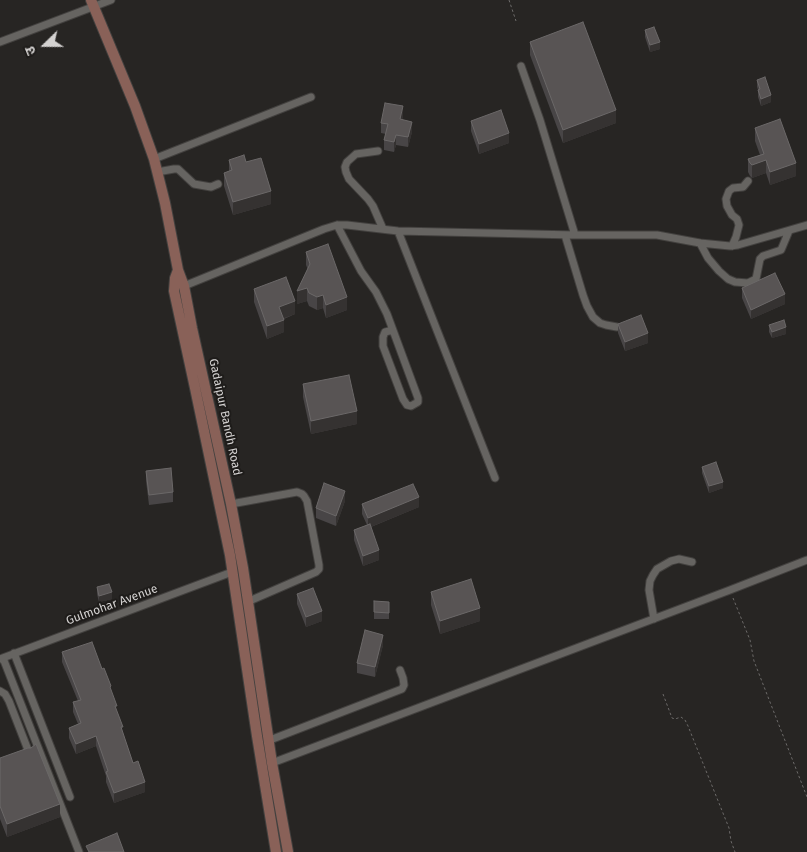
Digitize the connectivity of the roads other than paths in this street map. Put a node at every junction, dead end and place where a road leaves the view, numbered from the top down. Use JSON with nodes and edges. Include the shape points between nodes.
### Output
{"nodes":[{"id":1,"x":111,"y":0,"type":"edge"},
{"id":2,"x":92,"y":3,"type":"edge"},
{"id":3,"x":0,"y":42,"type":"edge"},
{"id":4,"x":521,"y":66,"type":"dead end"},
{"id":5,"x":312,"y":97,"type":"dead end"},
{"id":6,"x":378,"y":151,"type":"dead end"},
{"id":7,"x":154,"y":159,"type":"junction"},
{"id":8,"x":157,"y":172,"type":"junction"},
{"id":9,"x":748,"y":181,"type":"dead end"},
{"id":10,"x":218,"y":184,"type":"dead end"},
{"id":11,"x":337,"y":225,"type":"junction"},
{"id":12,"x":807,"y":225,"type":"edge"},
{"id":13,"x":383,"y":229,"type":"junction"},
{"id":14,"x":398,"y":231,"type":"junction"},
{"id":15,"x":789,"y":231,"type":"junction"},
{"id":16,"x":565,"y":235,"type":"junction"},
{"id":17,"x":575,"y":235,"type":"junction"},
{"id":18,"x":700,"y":243,"type":"junction"},
{"id":19,"x":732,"y":246,"type":"junction"},
{"id":20,"x":178,"y":270,"type":"junction"},
{"id":21,"x":184,"y":286,"type":"junction"},
{"id":22,"x":617,"y":327,"type":"edge"},
{"id":23,"x":392,"y":330,"type":"junction"},
{"id":24,"x":495,"y":478,"type":"dead end"},
{"id":25,"x":231,"y":504,"type":"junction"},
{"id":26,"x":807,"y":560,"type":"edge"},
{"id":27,"x":692,"y":562,"type":"dead end"},
{"id":28,"x":232,"y":572,"type":"junction"},
{"id":29,"x":247,"y":602,"type":"junction"},
{"id":30,"x":654,"y":619,"type":"junction"},
{"id":31,"x":14,"y":653,"type":"junction"},
{"id":32,"x":1,"y":658,"type":"edge"},
{"id":33,"x":400,"y":670,"type":"dead end"},
{"id":34,"x":0,"y":691,"type":"edge"},
{"id":35,"x":270,"y":740,"type":"junction"},
{"id":36,"x":30,"y":756,"type":"edge"},
{"id":37,"x":272,"y":763,"type":"junction"},
{"id":38,"x":70,"y":797,"type":"dead end"},
{"id":39,"x":79,"y":852,"type":"edge"},
{"id":40,"x":276,"y":852,"type":"edge"},
{"id":41,"x":288,"y":852,"type":"edge"}],
"edges":[{"from":1,"to":2,"type":"street"},
{"from":2,"to":3,"type":"street"},
{"from":2,"to":7,"type":"street","name":"Gadaipur Bandh Road"},
{"from":4,"to":17,"type":"street"},
{"from":5,"to":7,"type":"street"},
{"from":6,"to":13,"type":"street","via":[[356,154],[345,167],[349,179],[373,206]]},
{"from":7,"to":8,"type":"street","name":"Gadaipur Bandh Road"},
{"from":8,"to":10,"type":"street","via":[[178,169],[194,184],[211,187]]},
{"from":8,"to":20,"type":"street","name":"Gadaipur Bandh Road"},
{"from":9,"to":19,"type":"street","via":[[743,187],[729,191],[726,199],[739,224]]},
{"from":11,"to":13,"type":"street"},
{"from":11,"to":21,"type":"street"},
{"from":11,"to":23,"type":"street","via":[[383,305]]},
{"from":12,"to":15,"type":"street"},
{"from":13,"to":14,"type":"street"},
{"from":14,"to":16,"type":"street"},
{"from":14,"to":24,"type":"street"},
{"from":15,"to":18,"type":"street","via":[[781,250],[760,259],[756,279],[743,284],[728,280],[718,271]]},
{"from":15,"to":19,"type":"street"},
{"from":16,"to":17,"type":"street"},
{"from":16,"to":22,"type":"street","via":[[593,317]]},
{"from":17,"to":18,"type":"street","via":[[658,235]]},
{"from":18,"to":19,"type":"street"},
{"from":20,"to":21,"type":"street","name":"Gadaipur Bandh Road"},
{"from":20,"to":28,"type":"street","via":[[174,291]]},
{"from":21,"to":25,"type":"street","name":"Gadaipur Bandh Road"},
{"from":23,"to":23,"type":"street","via":[[382,337],[383,346],[403,399],[411,406],[418,402],[418,398]]},
{"from":25,"to":29,"type":"street","name":"Gadaipur Bandh Road"},
{"from":25,"to":29,"type":"street","via":[[297,492],[302,494],[307,501],[319,565],[316,572]]},
{"from":26,"to":30,"type":"street"},
{"from":27,"to":30,"type":"street","via":[[671,561],[653,575],[649,590]]},
{"from":28,"to":31,"type":"street","name":"Gulmohar Avenue"},
{"from":28,"to":40,"type":"street"},
{"from":29,"to":35,"type":"street","name":"Gadaipur Bandh Road"},
{"from":30,"to":37,"type":"street"},
{"from":31,"to":32,"type":"street","name":"Gulmohar Avenue"},
{"from":31,"to":38,"type":"street"},
{"from":32,"to":39,"type":"street"},
{"from":33,"to":35,"type":"street","via":[[402,690]]},
{"from":34,"to":36,"type":"street","via":[[9,701]]},
{"from":35,"to":37,"type":"street","name":"Gadaipur Bandh Road"},
{"from":37,"to":41,"type":"street","name":"Gadaipur Bandh Road"}]}
